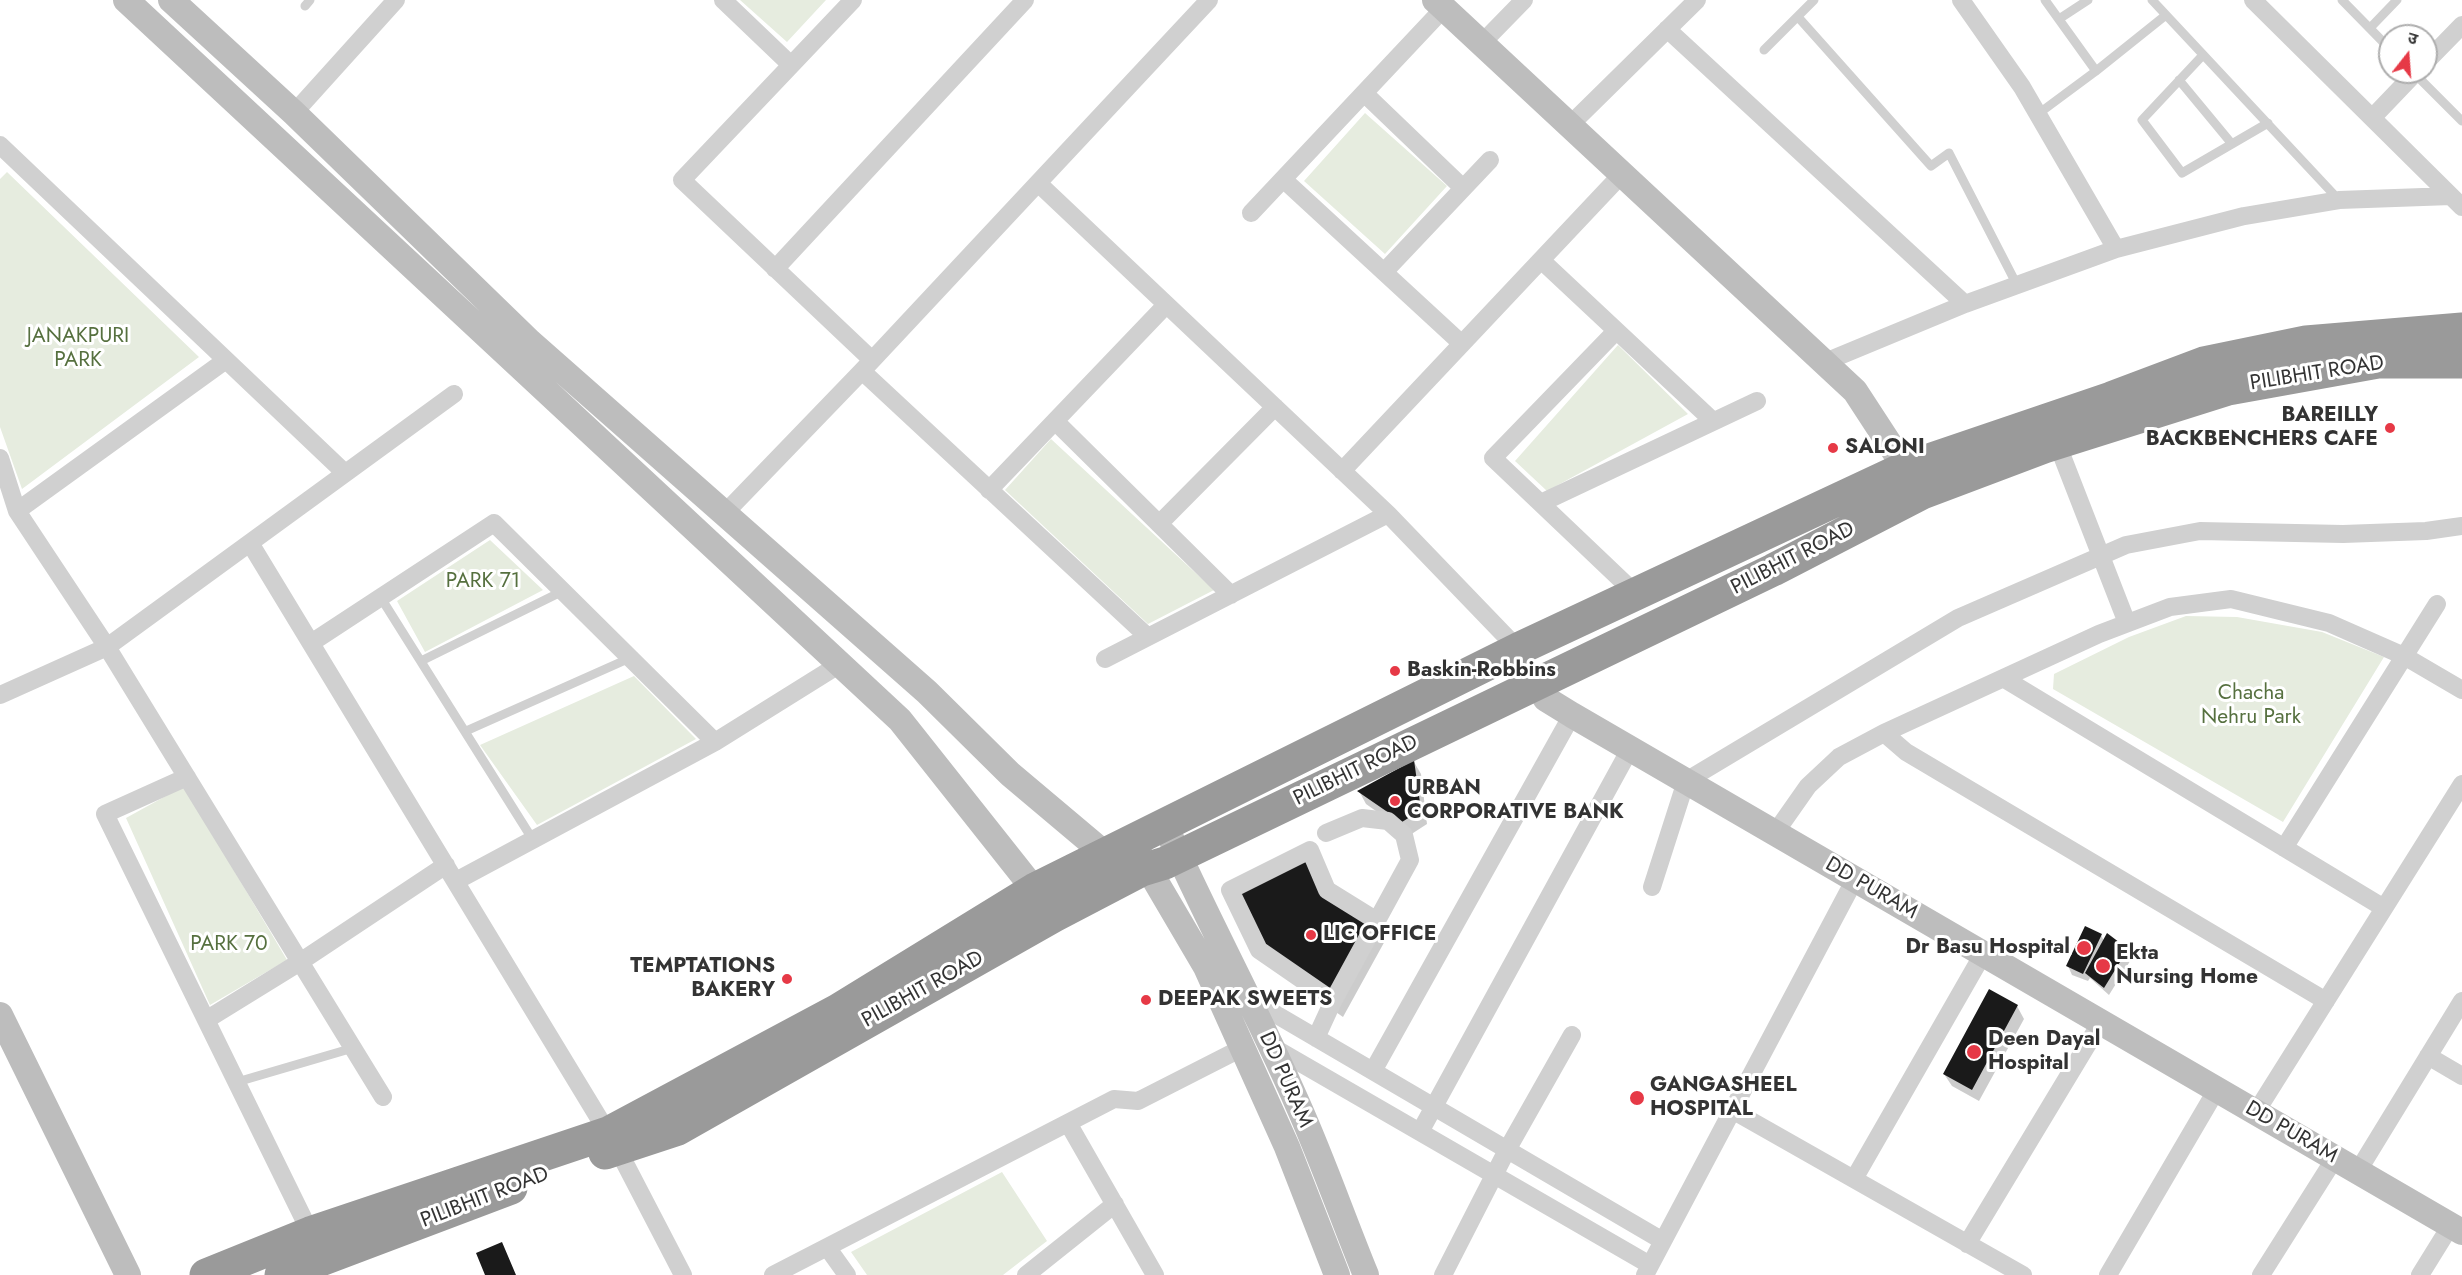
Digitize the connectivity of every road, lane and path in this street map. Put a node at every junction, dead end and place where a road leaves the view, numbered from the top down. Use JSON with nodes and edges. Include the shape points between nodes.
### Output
{"nodes":[{"id":1,"x":126,"y":0,"type":"edge"},
{"id":2,"x":171,"y":0,"type":"edge"},
{"id":3,"x":396,"y":0,"type":"edge"},
{"id":4,"x":723,"y":0,"type":"edge"},
{"id":5,"x":853,"y":0,"type":"edge"},
{"id":6,"x":1024,"y":0,"type":"edge"},
{"id":7,"x":1524,"y":0,"type":"edge"},
{"id":8,"x":1814,"y":0,"type":"edge"},
{"id":9,"x":2045,"y":0,"type":"edge"},
{"id":10,"x":2088,"y":0,"type":"edge"},
{"id":11,"x":2152,"y":0,"type":"edge"},
{"id":12,"x":2253,"y":0,"type":"edge"},
{"id":13,"x":2342,"y":0,"type":"edge"},
{"id":14,"x":2397,"y":0,"type":"edge"},
{"id":15,"x":1207,"y":1,"type":"edge"},
{"id":16,"x":1964,"y":1,"type":"edge"},
{"id":17,"x":1689,"y":3,"type":"edge"},
{"id":18,"x":1440,"y":4,"type":"edge"},
{"id":19,"x":2166,"y":15,"type":"junction"},
{"id":20,"x":1797,"y":17,"type":"junction"},
{"id":21,"x":2059,"y":19,"type":"junction"},
{"id":22,"x":2462,"y":25,"type":"edge"},
{"id":23,"x":2370,"y":28,"type":"junction"},
{"id":24,"x":1667,"y":29,"type":"junction"},
{"id":25,"x":2378,"y":36,"type":"edge"},
{"id":26,"x":1482,"y":43,"type":"junction"},
{"id":27,"x":2438,"y":49,"type":"edge"},
{"id":28,"x":1764,"y":50,"type":"dead end"},
{"id":29,"x":2203,"y":55,"type":"junction"},
{"id":30,"x":791,"y":65,"type":"junction"},
{"id":31,"x":2096,"y":71,"type":"junction"},
{"id":32,"x":2179,"y":80,"type":"junction"},
{"id":33,"x":2404,"y":84,"type":"edge"},
{"id":34,"x":2429,"y":84,"type":"edge"},
{"id":35,"x":1364,"y":93,"type":"junction"},
{"id":36,"x":294,"y":113,"type":"junction"},
{"id":37,"x":2038,"y":114,"type":"junction"},
{"id":38,"x":2372,"y":118,"type":"junction"},
{"id":39,"x":2462,"y":121,"type":"edge"},
{"id":40,"x":2268,"y":123,"type":"junction"},
{"id":41,"x":1569,"y":125,"type":"junction"},
{"id":42,"x":2232,"y":144,"type":"junction"},
{"id":43,"x":2,"y":152,"type":"edge"},
{"id":44,"x":1490,"y":160,"type":"dead end"},
{"id":45,"x":1622,"y":174,"type":"junction"},
{"id":46,"x":1283,"y":179,"type":"junction"},
{"id":47,"x":1038,"y":183,"type":"junction"},
{"id":48,"x":1464,"y":188,"type":"junction"},
{"id":49,"x":2457,"y":199,"type":"edge"},
{"id":50,"x":2339,"y":200,"type":"junction"},
{"id":51,"x":1251,"y":213,"type":"dead end"},
{"id":52,"x":2116,"y":249,"type":"junction"},
{"id":53,"x":1541,"y":260,"type":"junction"},
{"id":54,"x":776,"y":269,"type":"junction"},
{"id":55,"x":1384,"y":272,"type":"junction"},
{"id":56,"x":2017,"y":285,"type":"junction"},
{"id":57,"x":1965,"y":304,"type":"junction"},
{"id":58,"x":1166,"y":305,"type":"junction"},
{"id":59,"x":2462,"y":329,"type":"edge"},
{"id":60,"x":1616,"y":331,"type":"junction"},
{"id":61,"x":1462,"y":344,"type":"junction"},
{"id":62,"x":226,"y":360,"type":"junction"},
{"id":63,"x":1824,"y":362,"type":"junction"},
{"id":64,"x":2462,"y":362,"type":"edge"},
{"id":65,"x":867,"y":366,"type":"junction"},
{"id":66,"x":454,"y":394,"type":"dead end"},
{"id":67,"x":1757,"y":401,"type":"dead end"},
{"id":68,"x":1275,"y":407,"type":"junction"},
{"id":69,"x":1055,"y":421,"type":"junction"},
{"id":70,"x":1713,"y":422,"type":"junction"},
{"id":71,"x":2057,"y":443,"type":"junction"},
{"id":72,"x":0,"y":458,"type":"edge"},
{"id":73,"x":1342,"y":471,"type":"junction"},
{"id":74,"x":345,"y":473,"type":"junction"},
{"id":75,"x":1914,"y":481,"type":"junction"},
{"id":76,"x":989,"y":490,"type":"junction"},
{"id":77,"x":1541,"y":503,"type":"junction"},
{"id":78,"x":17,"y":511,"type":"junction"},
{"id":79,"x":724,"y":514,"type":"junction"},
{"id":80,"x":1388,"y":514,"type":"junction"},
{"id":81,"x":1159,"y":524,"type":"junction"},
{"id":82,"x":2462,"y":526,"type":"edge"},
{"id":83,"x":250,"y":543,"type":"junction"},
{"id":84,"x":2100,"y":557,"type":"junction"},
{"id":85,"x":563,"y":591,"type":"junction"},
{"id":86,"x":1231,"y":594,"type":"junction"},
{"id":87,"x":1636,"y":594,"type":"junction"},
{"id":88,"x":381,"y":598,"type":"junction"},
{"id":89,"x":2437,"y":604,"type":"dead end"},
{"id":90,"x":2127,"y":623,"type":"junction"},
{"id":91,"x":1148,"y":637,"type":"junction"},
{"id":92,"x":311,"y":643,"type":"junction"},
{"id":93,"x":107,"y":647,"type":"junction"},
{"id":94,"x":1518,"y":649,"type":"junction"},
{"id":95,"x":2404,"y":656,"type":"junction"},
{"id":96,"x":630,"y":658,"type":"junction"},
{"id":97,"x":1105,"y":659,"type":"dead end"},
{"id":98,"x":421,"y":661,"type":"junction"},
{"id":99,"x":840,"y":664,"type":"junction"},
{"id":100,"x":2003,"y":678,"type":"junction"},
{"id":101,"x":1536,"y":683,"type":"junction"},
{"id":102,"x":2462,"y":690,"type":"edge"},
{"id":103,"x":0,"y":695,"type":"edge"},
{"id":104,"x":1572,"y":715,"type":"junction"},
{"id":105,"x":466,"y":732,"type":"junction"},
{"id":106,"x":1884,"y":733,"type":"junction"},
{"id":107,"x":715,"y":742,"type":"junction"},
{"id":108,"x":1630,"y":749,"type":"junction"},
{"id":109,"x":187,"y":777,"type":"junction"},
{"id":110,"x":1686,"y":781,"type":"junction"},
{"id":111,"x":2462,"y":784,"type":"edge"},
{"id":112,"x":1165,"y":825,"type":"junction"},
{"id":113,"x":1326,"y":833,"type":"dead end"},
{"id":114,"x":1775,"y":833,"type":"junction"},
{"id":115,"x":533,"y":840,"type":"junction"},
{"id":116,"x":2284,"y":848,"type":"junction"},
{"id":117,"x":1179,"y":856,"type":"junction"},
{"id":118,"x":1118,"y":860,"type":"junction"},
{"id":119,"x":446,"y":865,"type":"junction"},
{"id":120,"x":1149,"y":870,"type":"junction"},
{"id":121,"x":1855,"y":879,"type":"junction"},
{"id":122,"x":456,"y":881,"type":"junction"},
{"id":123,"x":1652,"y":887,"type":"dead end"},
{"id":124,"x":1035,"y":889,"type":"junction"},
{"id":125,"x":2384,"y":909,"type":"junction"},
{"id":126,"x":1054,"y":916,"type":"junction"},
{"id":127,"x":1377,"y":921,"type":"junction"},
{"id":128,"x":1983,"y":954,"type":"junction"},
{"id":129,"x":300,"y":962,"type":"junction"},
{"id":130,"x":1248,"y":998,"type":"junction"},
{"id":131,"x":1333,"y":1001,"type":"junction"},
{"id":132,"x":2326,"y":1001,"type":"junction"},
{"id":133,"x":2462,"y":1001,"type":"edge"},
{"id":134,"x":0,"y":1016,"type":"edge"},
{"id":135,"x":206,"y":1020,"type":"junction"},
{"id":136,"x":2101,"y":1022,"type":"junction"},
{"id":137,"x":1572,"y":1035,"type":"dead end"},
{"id":138,"x":1316,"y":1038,"type":"junction"},
{"id":139,"x":1271,"y":1046,"type":"junction"},
{"id":140,"x":353,"y":1048,"type":"junction"},
{"id":141,"x":1242,"y":1048,"type":"junction"},
{"id":142,"x":2428,"y":1056,"type":"junction"},
{"id":143,"x":1373,"y":1071,"type":"junction"},
{"id":144,"x":2462,"y":1076,"type":"edge"},
{"id":145,"x":237,"y":1082,"type":"junction"},
{"id":146,"x":2217,"y":1089,"type":"junction"},
{"id":147,"x":382,"y":1097,"type":"dead end"},
{"id":148,"x":1434,"y":1107,"type":"junction"},
{"id":149,"x":1732,"y":1110,"type":"junction"},
{"id":150,"x":2256,"y":1112,"type":"junction"},
{"id":151,"x":1068,"y":1123,"type":"junction"},
{"id":152,"x":1420,"y":1132,"type":"junction"},
{"id":153,"x":613,"y":1141,"type":"junction"},
{"id":154,"x":1507,"y":1150,"type":"junction"},
{"id":155,"x":2335,"y":1158,"type":"junction"},
{"id":156,"x":2358,"y":1171,"type":"junction"},
{"id":157,"x":1495,"y":1175,"type":"junction"},
{"id":158,"x":1854,"y":1179,"type":"junction"},
{"id":159,"x":1115,"y":1204,"type":"junction"},
{"id":160,"x":2456,"y":1228,"type":"edge"},
{"id":161,"x":1663,"y":1241,"type":"junction"},
{"id":162,"x":1967,"y":1244,"type":"junction"},
{"id":163,"x":316,"y":1246,"type":"junction"},
{"id":164,"x":827,"y":1247,"type":"junction"},
{"id":165,"x":1647,"y":1270,"type":"edge"},
{"id":166,"x":128,"y":1275,"type":"edge"},
{"id":167,"x":206,"y":1275,"type":"edge"},
{"id":168,"x":281,"y":1275,"type":"edge"},
{"id":169,"x":683,"y":1275,"type":"edge"},
{"id":170,"x":773,"y":1275,"type":"edge"},
{"id":171,"x":847,"y":1275,"type":"edge"},
{"id":172,"x":1026,"y":1275,"type":"edge"},
{"id":173,"x":1155,"y":1275,"type":"edge"},
{"id":174,"x":1337,"y":1275,"type":"edge"},
{"id":175,"x":1366,"y":1275,"type":"edge"},
{"id":176,"x":1443,"y":1275,"type":"edge"},
{"id":177,"x":2023,"y":1275,"type":"edge"},
{"id":178,"x":2108,"y":1275,"type":"edge"},
{"id":179,"x":2261,"y":1275,"type":"edge"},
{"id":180,"x":2420,"y":1275,"type":"edge"}],
"edges":[{"from":1,"to":99,"type":"street"},
{"from":2,"to":36,"type":"street"},
{"from":3,"to":36,"type":"street"},
{"from":4,"to":30,"type":"street"},
{"from":5,"to":30,"type":"street"},
{"from":6,"to":54,"type":"street"},
{"from":7,"to":26,"type":"street"},
{"from":8,"to":20,"type":"lane"},
{"from":9,"to":21,"type":"lane"},
{"from":10,"to":21,"type":"lane"},
{"from":11,"to":19,"type":"lane"},
{"from":12,"to":38,"type":"street"},
{"from":13,"to":23,"type":"lane"},
{"from":14,"to":23,"type":"lane"},
{"from":15,"to":47,"type":"street"},
{"from":16,"to":37,"type":"street"},
{"from":17,"to":24,"type":"street"},
{"from":18,"to":26,"type":"street"},
{"from":18,"to":35,"type":"street"},
{"from":19,"to":29,"type":"lane"},
{"from":19,"to":31,"type":"lane"},
{"from":20,"to":28,"type":"lane"},
{"from":20,"to":56,"type":"lane","via":[[1931,166],[1949,153]]},
{"from":21,"to":31,"type":"lane"},
{"from":22,"to":27,"type":"street"},
{"from":23,"to":25,"type":"lane"},
{"from":24,"to":41,"type":"street"},
{"from":24,"to":57,"type":"street"},
{"from":26,"to":41,"type":"street"},
{"from":29,"to":32,"type":"lane"},
{"from":29,"to":40,"type":"lane"},
{"from":30,"to":54,"type":"street","via":[[682,180]]},
{"from":31,"to":37,"type":"lane"},
{"from":32,"to":42,"type":"lane"},
{"from":32,"to":42,"type":"lane","via":[[2142,120],[2182,173]]},
{"from":33,"to":38,"type":"street"},
{"from":34,"to":39,"type":"lane"},
{"from":35,"to":46,"type":"street"},
{"from":35,"to":48,"type":"street"},
{"from":36,"to":79,"type":"street","via":[[530,342]]},
{"from":37,"to":52,"type":"street"},
{"from":38,"to":49,"type":"street"},
{"from":40,"to":42,"type":"lane"},
{"from":40,"to":50,"type":"lane"},
{"from":41,"to":45,"type":"street"},
{"from":43,"to":62,"type":"street"},
{"from":44,"to":48,"type":"street"},
{"from":45,"to":53,"type":"street"},
{"from":45,"to":63,"type":"street"},
{"from":46,"to":51,"type":"street"},
{"from":46,"to":55,"type":"street"},
{"from":47,"to":58,"type":"street"},
{"from":47,"to":65,"type":"street"},
{"from":48,"to":55,"type":"street"},
{"from":49,"to":50,"type":"street"},
{"from":50,"to":52,"type":"street","via":[[2244,216]]},
{"from":52,"to":56,"type":"street"},
{"from":53,"to":60,"type":"street"},
{"from":53,"to":61,"type":"street"},
{"from":54,"to":65,"type":"street"},
{"from":55,"to":61,"type":"street"},
{"from":56,"to":57,"type":"street"},
{"from":57,"to":63,"type":"street"},
{"from":58,"to":68,"type":"street"},
{"from":58,"to":69,"type":"street"},
{"from":59,"to":75,"type":"highway","via":[[2306,342],[2204,363]]},
{"from":60,"to":70,"type":"street"},
{"from":60,"to":77,"type":"street","via":[[1493,458]]},
{"from":61,"to":73,"type":"street"},
{"from":62,"to":74,"type":"street"},
{"from":62,"to":78,"type":"street"},
{"from":63,"to":75,"type":"street","via":[[1855,391]]},
{"from":64,"to":71,"type":"highway","name":"PILIBHIT ROAD","via":[[2378,362],[2228,389]]},
{"from":65,"to":76,"type":"street"},
{"from":65,"to":79,"type":"street"},
{"from":66,"to":74,"type":"street"},
{"from":67,"to":70,"type":"street"},
{"from":68,"to":73,"type":"street"},
{"from":68,"to":81,"type":"street"},
{"from":69,"to":76,"type":"street"},
{"from":69,"to":81,"type":"street"},
{"from":70,"to":77,"type":"street"},
{"from":71,"to":75,"type":"highway","name":"PILIBHIT ROAD"},
{"from":71,"to":84,"type":"street"},
{"from":72,"to":78,"type":"street"},
{"from":73,"to":80,"type":"street"},
{"from":74,"to":83,"type":"street"},
{"from":75,"to":87,"type":"highway"},
{"from":75,"to":101,"type":"highway","name":"PILIBHIT ROAD","via":[[1773,570]]},
{"from":76,"to":91,"type":"street"},
{"from":77,"to":87,"type":"street"},
{"from":78,"to":93,"type":"street"},
{"from":79,"to":118,"type":"street","via":[[927,692],[1010,774]]},
{"from":80,"to":86,"type":"street"},
{"from":80,"to":94,"type":"street"},
{"from":81,"to":86,"type":"street"},
{"from":82,"to":84,"type":"street","via":[[2343,534],[2200,531],[2126,544]]},
{"from":83,"to":92,"type":"street"},
{"from":83,"to":93,"type":"street"},
{"from":84,"to":90,"type":"street"},
{"from":84,"to":110,"type":"street","via":[[1958,618]]},
{"from":85,"to":88,"type":"street","via":[[494,523]]},
{"from":85,"to":96,"type":"street"},
{"from":85,"to":98,"type":"lane"},
{"from":86,"to":91,"type":"street"},
{"from":87,"to":94,"type":"highway"},
{"from":88,"to":92,"type":"street"},
{"from":88,"to":98,"type":"lane"},
{"from":89,"to":95,"type":"street"},
{"from":90,"to":95,"type":"street","via":[[2170,607],[2231,599],[2329,623]]},
{"from":90,"to":100,"type":"street"},
{"from":91,"to":97,"type":"street"},
{"from":92,"to":119,"type":"street"},
{"from":93,"to":103,"type":"street"},
{"from":93,"to":109,"type":"street"},
{"from":94,"to":101,"type":"street"},
{"from":94,"to":112,"type":"highway"},
{"from":95,"to":102,"type":"street"},
{"from":95,"to":116,"type":"street"},
{"from":96,"to":105,"type":"lane"},
{"from":96,"to":107,"type":"street"},
{"from":98,"to":105,"type":"lane"},
{"from":99,"to":107,"type":"street"},
{"from":99,"to":124,"type":"street","via":[[900,720]]},
{"from":100,"to":106,"type":"street"},
{"from":100,"to":116,"type":"street"},
{"from":101,"to":104,"type":"street","name":"DD PURAM","via":[[1546,699]]},
{"from":101,"to":117,"type":"highway","name":"PILIBHIT ROAD"},
{"from":104,"to":108,"type":"street","name":"DD PURAM"},
{"from":104,"to":143,"type":"street"},
{"from":105,"to":115,"type":"lane"},
{"from":106,"to":114,"type":"street","via":[[1839,757],[1808,786]]},
{"from":106,"to":132,"type":"street","via":[[1906,752]]},
{"from":107,"to":115,"type":"street"},
{"from":108,"to":110,"type":"street","name":"DD PURAM"},
{"from":108,"to":148,"type":"street"},
{"from":109,"to":129,"type":"street"},
{"from":109,"to":135,"type":"street","via":[[105,814]]},
{"from":110,"to":114,"type":"street","name":"DD PURAM"},
{"from":110,"to":123,"type":"street"},
{"from":111,"to":125,"type":"street"},
{"from":112,"to":117,"type":"street","name":"DD PURAM"},
{"from":112,"to":118,"type":"highway"},
{"from":113,"to":127,"type":"street","via":[[1362,818],[1388,821],[1404,835],[1410,860]]},
{"from":114,"to":121,"type":"street","name":"DD PURAM"},
{"from":115,"to":122,"type":"street"},
{"from":116,"to":125,"type":"street"},
{"from":117,"to":120,"type":"highway","name":"PILIBHIT ROAD"},
{"from":117,"to":130,"type":"street","name":"DD PURAM"},
{"from":118,"to":120,"type":"highway","name":"PILIBHIT ROAD"},
{"from":118,"to":124,"type":"highway"},
{"from":118,"to":126,"type":"highway","name":"PILIBHIT ROAD"},
{"from":119,"to":122,"type":"street"},
{"from":119,"to":129,"type":"street"},
{"from":120,"to":141,"type":"street","name":"DD PURAM","via":[[1206,967]]},
{"from":121,"to":128,"type":"street","name":"DD PURAM"},
{"from":121,"to":149,"type":"street"},
{"from":122,"to":153,"type":"street"},
{"from":124,"to":126,"type":"street"},
{"from":124,"to":153,"type":"highway"},
{"from":125,"to":132,"type":"street"},
{"from":126,"to":153,"type":"highway","name":"PILIBHIT ROAD","via":[[678,1129]]},
{"from":127,"to":131,"type":"street"},
{"from":127,"to":131,"type":"street","via":[[1327,890],[1310,850],[1230,890],[1259,950]]},
{"from":128,"to":136,"type":"street","name":"DD PURAM"},
{"from":128,"to":158,"type":"street"},
{"from":129,"to":135,"type":"street"},
{"from":129,"to":140,"type":"street"},
{"from":130,"to":138,"type":"street"},
{"from":130,"to":139,"type":"street","name":"DD PURAM"},
{"from":131,"to":138,"type":"street"},
{"from":132,"to":150,"type":"street"},
{"from":133,"to":142,"type":"street"},
{"from":134,"to":166,"type":"street"},
{"from":135,"to":145,"type":"street"},
{"from":136,"to":146,"type":"street","name":"DD PURAM"},
{"from":136,"to":162,"type":"street"},
{"from":137,"to":154,"type":"street"},
{"from":138,"to":143,"type":"street"},
{"from":139,"to":152,"type":"street"},
{"from":139,"to":175,"type":"street","name":"DD PURAM"},
{"from":140,"to":145,"type":"lane"},
{"from":140,"to":147,"type":"street"},
{"from":141,"to":151,"type":"street","via":[[1138,1101],[1114,1099]]},
{"from":141,"to":174,"type":"street","name":"DD PURAM","via":[[1287,1147]]},
{"from":142,"to":144,"type":"street"},
{"from":142,"to":156,"type":"street"},
{"from":143,"to":148,"type":"street"},
{"from":145,"to":163,"type":"street"},
{"from":146,"to":150,"type":"street","name":"DD PURAM"},
{"from":146,"to":178,"type":"street"},
{"from":148,"to":152,"type":"street"},
{"from":148,"to":154,"type":"street"},
{"from":149,"to":158,"type":"street"},
{"from":149,"to":161,"type":"street"},
{"from":150,"to":155,"type":"street","name":"DD PURAM"},
{"from":151,"to":159,"type":"street"},
{"from":151,"to":164,"type":"street"},
{"from":152,"to":157,"type":"street"},
{"from":153,"to":163,"type":"highway","name":"PILIBHIT ROAD"},
{"from":153,"to":169,"type":"street"},
{"from":154,"to":157,"type":"street"},
{"from":154,"to":161,"type":"street"},
{"from":155,"to":156,"type":"street","name":"DD PURAM"},
{"from":155,"to":179,"type":"street"},
{"from":156,"to":160,"type":"street","name":"DD PURAM"},
{"from":157,"to":165,"type":"street"},
{"from":157,"to":176,"type":"street"},
{"from":158,"to":162,"type":"street"},
{"from":159,"to":172,"type":"street"},
{"from":159,"to":173,"type":"street"},
{"from":160,"to":180,"type":"street"},
{"from":161,"to":165,"type":"street"},
{"from":162,"to":177,"type":"street"},
{"from":163,"to":167,"type":"highway"},
{"from":163,"to":168,"type":"highway","name":"PILIBHIT ROAD"},
{"from":164,"to":170,"type":"street"},
{"from":164,"to":171,"type":"street"}]}
